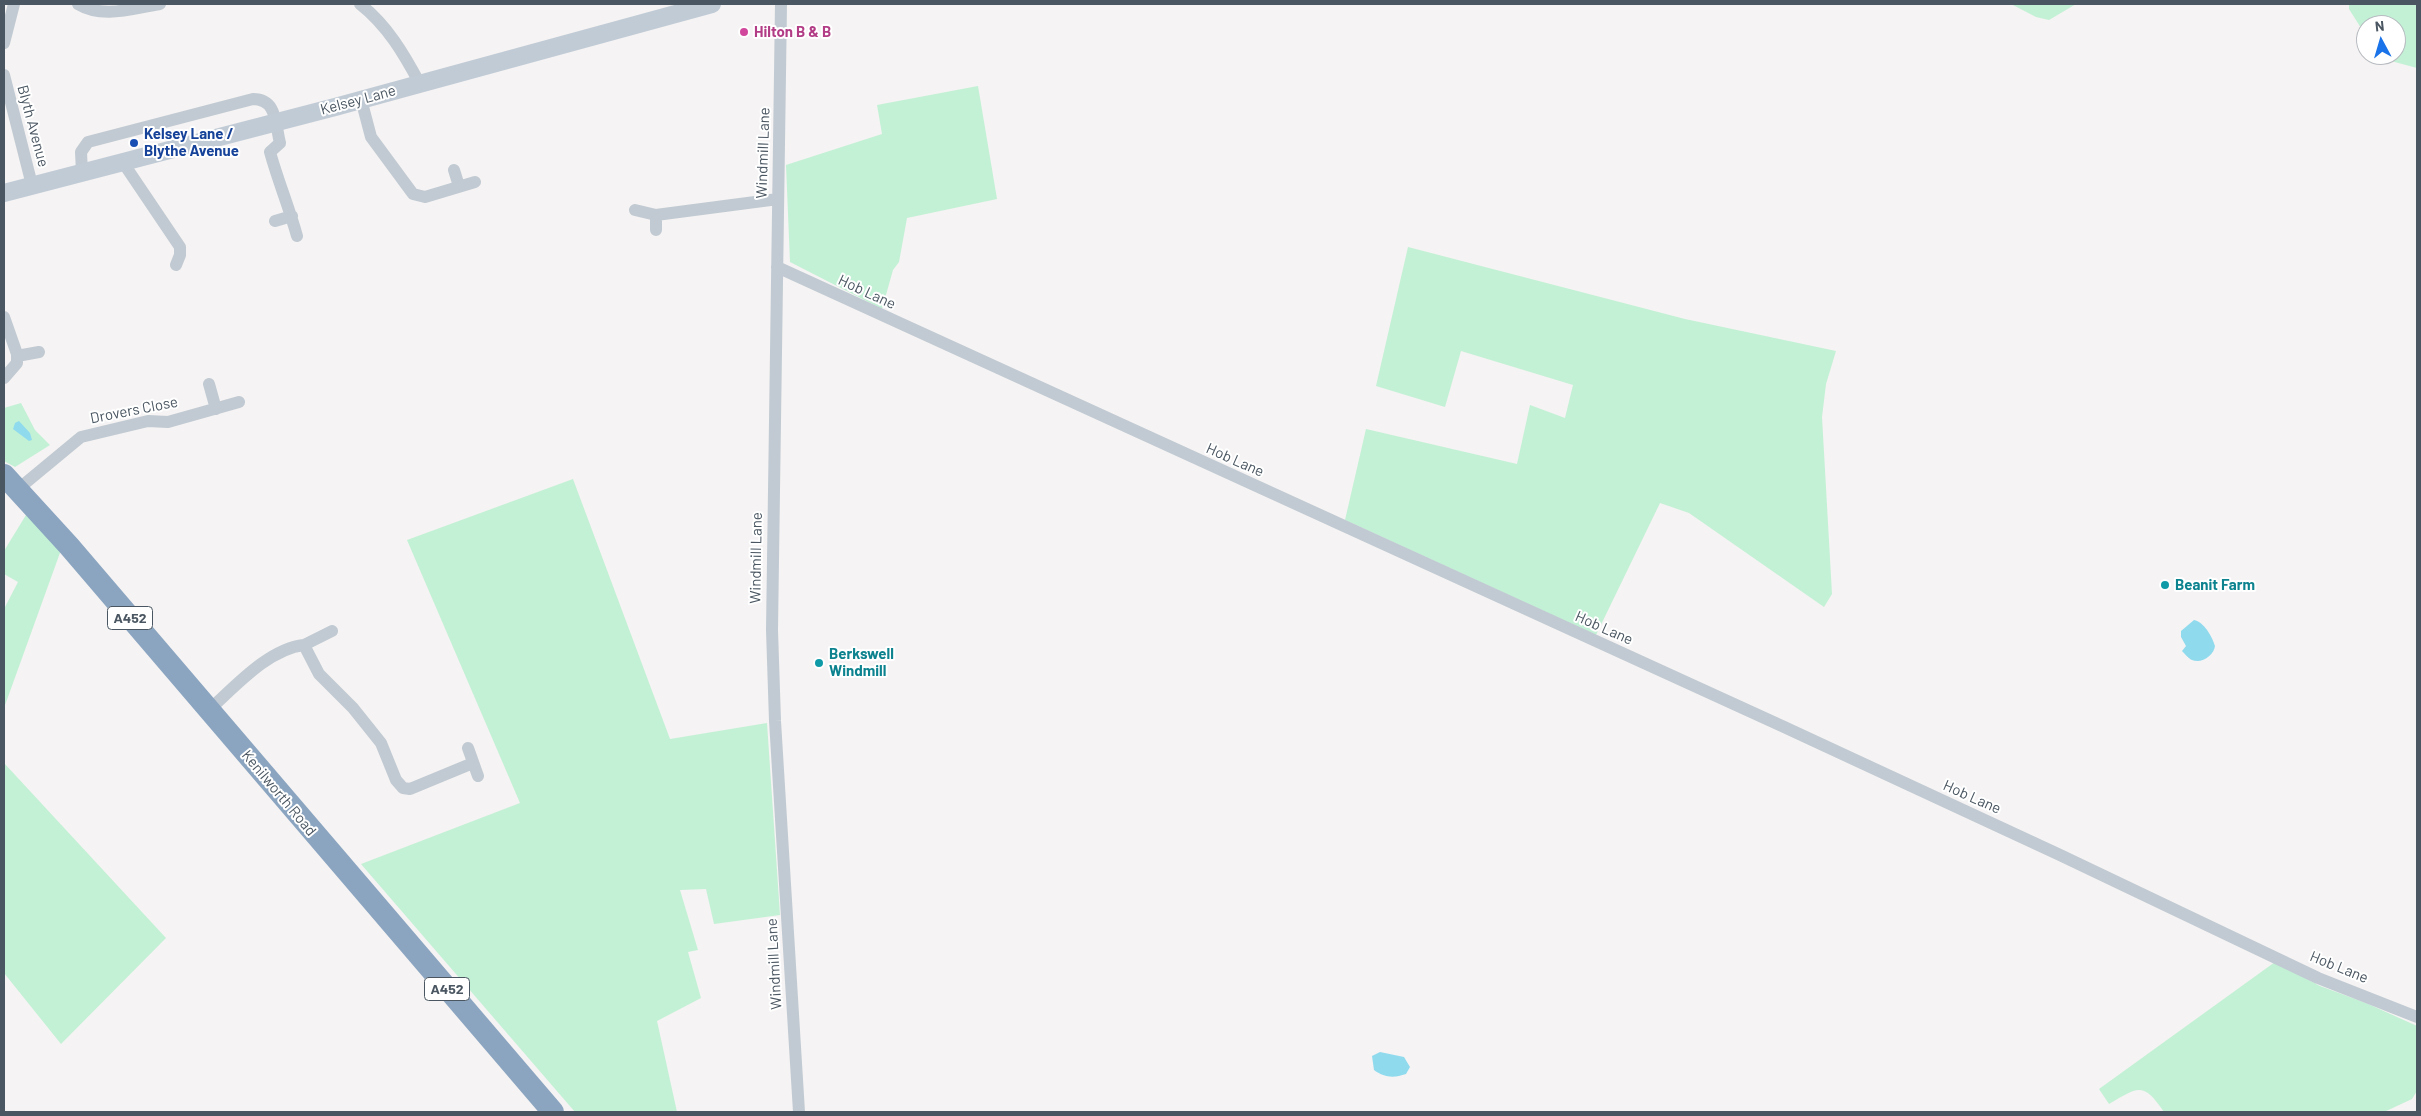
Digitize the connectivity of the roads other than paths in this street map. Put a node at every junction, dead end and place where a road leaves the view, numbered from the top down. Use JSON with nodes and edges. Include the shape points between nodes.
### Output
{"nodes":[{"id":1,"x":14,"y":4,"type":"edge"},
{"id":2,"x":78,"y":4,"type":"edge"},
{"id":3,"x":160,"y":4,"type":"edge"},
{"id":4,"x":360,"y":4,"type":"edge"},
{"id":5,"x":712,"y":4,"type":"edge"},
{"id":6,"x":781,"y":4,"type":"edge"},
{"id":7,"x":4,"y":44,"type":"edge"},
{"id":8,"x":4,"y":75,"type":"edge"},
{"id":9,"x":420,"y":84,"type":"junction"},
{"id":10,"x":361,"y":99,"type":"junction"},
{"id":11,"x":275,"y":122,"type":"junction"},
{"id":12,"x":122,"y":161,"type":"junction"},
{"id":13,"x":454,"y":170,"type":"dead end"},
{"id":14,"x":82,"y":172,"type":"junction"},
{"id":15,"x":475,"y":182,"type":"dead end"},
{"id":16,"x":32,"y":185,"type":"junction"},
{"id":17,"x":460,"y":186,"type":"junction"},
{"id":18,"x":4,"y":193,"type":"edge"},
{"id":19,"x":778,"y":199,"type":"junction"},
{"id":20,"x":635,"y":210,"type":"dead end"},
{"id":21,"x":656,"y":215,"type":"junction"},
{"id":22,"x":292,"y":216,"type":"junction"},
{"id":23,"x":275,"y":221,"type":"dead end"},
{"id":24,"x":656,"y":230,"type":"dead end"},
{"id":25,"x":297,"y":236,"type":"dead end"},
{"id":26,"x":176,"y":265,"type":"dead end"},
{"id":27,"x":777,"y":268,"type":"junction"},
{"id":28,"x":4,"y":317,"type":"edge"},
{"id":29,"x":39,"y":352,"type":"dead end"},
{"id":30,"x":17,"y":356,"type":"junction"},
{"id":31,"x":4,"y":378,"type":"edge"},
{"id":32,"x":209,"y":384,"type":"dead end"},
{"id":33,"x":239,"y":402,"type":"dead end"},
{"id":34,"x":216,"y":409,"type":"junction"},
{"id":35,"x":10,"y":483,"type":"edge"},
{"id":36,"x":332,"y":631,"type":"dead end"},
{"id":37,"x":304,"y":646,"type":"junction"},
{"id":38,"x":209,"y":710,"type":"junction"},
{"id":39,"x":468,"y":748,"type":"dead end"},
{"id":40,"x":473,"y":763,"type":"junction"},
{"id":41,"x":478,"y":776,"type":"dead end"},
{"id":42,"x":2417,"y":1018,"type":"edge"},
{"id":43,"x":553,"y":1112,"type":"edge"},
{"id":44,"x":799,"y":1112,"type":"edge"}],
"edges":[{"from":1,"to":7,"type":"street"},
{"from":2,"to":3,"type":"street","via":[[107,12]]},
{"from":4,"to":9,"type":"street","via":[[376,18],[404,54]]},
{"from":5,"to":9,"type":"main road","name":"Kelsey Lane"},
{"from":6,"to":19,"type":"street","name":"Windmill Lane"},
{"from":8,"to":16,"type":"street","name":"Blyth Avenue"},
{"from":9,"to":10,"type":"main road","name":"Kelsey Lane"},
{"from":10,"to":11,"type":"main road","name":"Kelsey Lane"},
{"from":10,"to":17,"type":"street","via":[[371,137],[413,194],[425,196]]},
{"from":11,"to":12,"type":"main road","name":"Kelsey Lane"},
{"from":11,"to":14,"type":"street","via":[[267,100],[253,99],[88,142],[81,152]]},
{"from":11,"to":22,"type":"street","via":[[280,143],[270,152]]},
{"from":12,"to":14,"type":"main road","name":"Kelsey Lane"},
{"from":12,"to":26,"type":"street","via":[[180,247]]},
{"from":13,"to":17,"type":"street"},
{"from":14,"to":16,"type":"main road","name":"Kelsey Lane"},
{"from":15,"to":17,"type":"street"},
{"from":16,"to":18,"type":"main road","name":"Kelsey Lane"},
{"from":19,"to":21,"type":"street"},
{"from":19,"to":27,"type":"street","name":"Windmill Lane"},
{"from":20,"to":21,"type":"street"},
{"from":21,"to":24,"type":"street"},
{"from":22,"to":23,"type":"street"},
{"from":22,"to":25,"type":"street"},
{"from":27,"to":42,"type":"street","name":"Hob Lane","via":[[1782,726],[2318,978]]},
{"from":27,"to":44,"type":"street","name":"Windmill Lane","via":[[772,630]]},
{"from":28,"to":30,"type":"street"},
{"from":29,"to":30,"type":"street"},
{"from":30,"to":31,"type":"street","via":[[17,363]]},
{"from":32,"to":34,"type":"street"},
{"from":33,"to":34,"type":"street","name":"Drovers Close"},
{"from":34,"to":35,"type":"street","name":"Drovers Close","via":[[168,422],[148,421],[81,438]]},
{"from":35,"to":38,"type":"highway","name":"Kenilworth Road","number":"A452","via":[[69,546]]},
{"from":36,"to":37,"type":"street"},
{"from":37,"to":38,"type":"street","via":[[272,656]]},
{"from":37,"to":40,"type":"street","via":[[319,674],[353,708],[381,743],[396,780],[403,788],[410,789]]},
{"from":38,"to":43,"type":"highway","name":"Kenilworth Road","number":"A452"},
{"from":39,"to":40,"type":"street"},
{"from":40,"to":41,"type":"street"}]}
